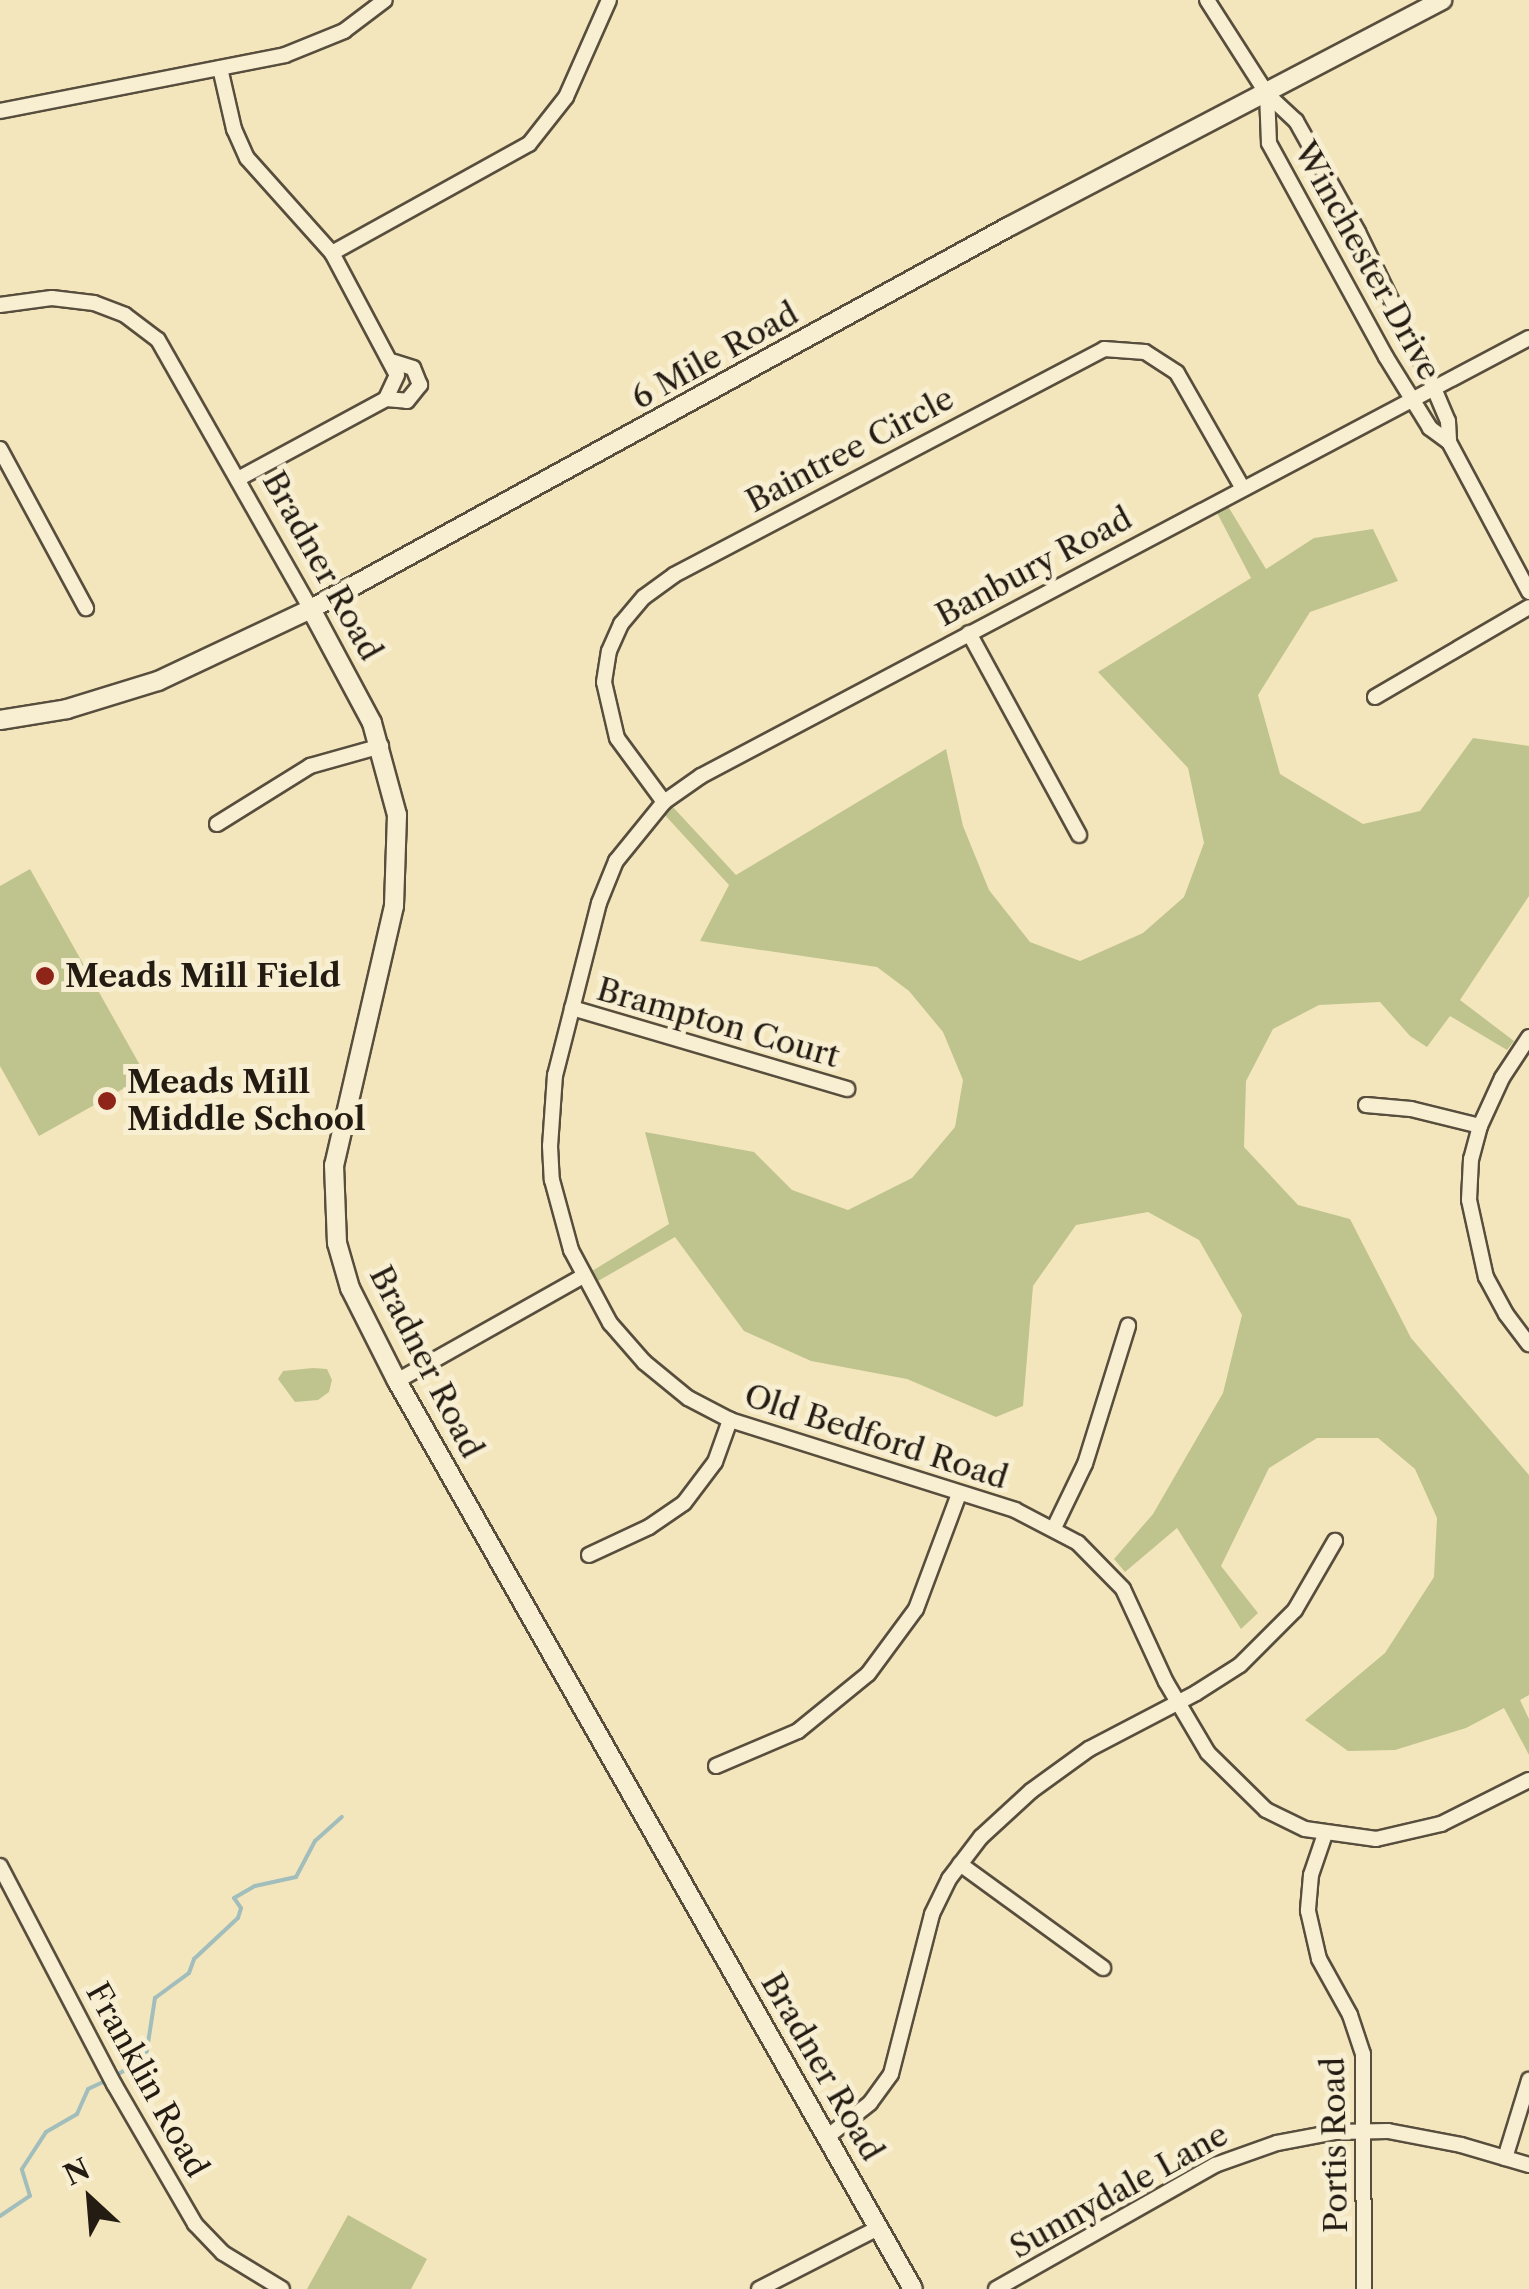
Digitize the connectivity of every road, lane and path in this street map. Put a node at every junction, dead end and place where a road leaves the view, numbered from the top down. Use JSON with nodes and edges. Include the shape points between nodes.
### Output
{"nodes":[{"id":1,"x":385,"y":0,"type":"edge"},
{"id":2,"x":610,"y":0,"type":"edge"},
{"id":3,"x":1207,"y":0,"type":"edge"},
{"id":4,"x":1442,"y":0,"type":"edge"},
{"id":5,"x":220,"y":68,"type":"junction"},
{"id":6,"x":1267,"y":94,"type":"junction"},
{"id":7,"x":0,"y":110,"type":"edge"},
{"id":8,"x":332,"y":253,"type":"junction"},
{"id":9,"x":0,"y":305,"type":"edge"},
{"id":10,"x":1529,"y":338,"type":"edge"},
{"id":11,"x":394,"y":362,"type":"junction"},
{"id":12,"x":1434,"y":386,"type":"junction"},
{"id":13,"x":1412,"y":398,"type":"junction"},
{"id":14,"x":386,"y":399,"type":"junction"},
{"id":15,"x":1449,"y":442,"type":"junction"},
{"id":16,"x":0,"y":449,"type":"edge"},
{"id":17,"x":240,"y":478,"type":"junction"},
{"id":18,"x":1242,"y":488,"type":"junction"},
{"id":19,"x":1529,"y":592,"type":"edge"},
{"id":20,"x":1529,"y":607,"type":"edge"},
{"id":21,"x":86,"y":608,"type":"dead end"},
{"id":22,"x":311,"y":610,"type":"junction"},
{"id":23,"x":970,"y":633,"type":"junction"},
{"id":24,"x":1375,"y":697,"type":"dead end"},
{"id":25,"x":0,"y":720,"type":"edge"},
{"id":26,"x":381,"y":746,"type":"junction"},
{"id":27,"x":664,"y":802,"type":"junction"},
{"id":28,"x":218,"y":824,"type":"dead end"},
{"id":29,"x":1079,"y":835,"type":"dead end"},
{"id":30,"x":572,"y":1008,"type":"junction"},
{"id":31,"x":1529,"y":1037,"type":"edge"},
{"id":32,"x":848,"y":1090,"type":"dead end"},
{"id":33,"x":1366,"y":1105,"type":"dead end"},
{"id":34,"x":1480,"y":1126,"type":"junction"},
{"id":35,"x":582,"y":1276,"type":"junction"},
{"id":36,"x":1128,"y":1326,"type":"dead end"},
{"id":37,"x":1529,"y":1344,"type":"edge"},
{"id":38,"x":398,"y":1381,"type":"junction"},
{"id":39,"x":730,"y":1420,"type":"junction"},
{"id":40,"x":959,"y":1494,"type":"junction"},
{"id":41,"x":1054,"y":1528,"type":"junction"},
{"id":42,"x":1336,"y":1541,"type":"dead end"},
{"id":43,"x":589,"y":1555,"type":"dead end"},
{"id":44,"x":1177,"y":1702,"type":"junction"},
{"id":45,"x":716,"y":1766,"type":"dead end"},
{"id":46,"x":1529,"y":1780,"type":"edge"},
{"id":47,"x":1325,"y":1834,"type":"junction"},
{"id":48,"x":960,"y":1864,"type":"junction"},
{"id":49,"x":0,"y":1866,"type":"edge"},
{"id":50,"x":1102,"y":1968,"type":"dead end"},
{"id":51,"x":1529,"y":2080,"type":"edge"},
{"id":52,"x":1365,"y":2132,"type":"junction"},
{"id":53,"x":827,"y":2137,"type":"junction"},
{"id":54,"x":1505,"y":2158,"type":"junction"},
{"id":55,"x":1529,"y":2165,"type":"edge"},
{"id":56,"x":878,"y":2228,"type":"junction"},
{"id":57,"x":282,"y":2289,"type":"edge"},
{"id":58,"x":759,"y":2289,"type":"edge"},
{"id":59,"x":913,"y":2289,"type":"edge"},
{"id":60,"x":996,"y":2289,"type":"edge"},
{"id":61,"x":1364,"y":2289,"type":"edge"}],
"edges":[{"from":1,"to":5,"type":"street","via":[[324,41]]},
{"from":2,"to":8,"type":"street","via":[[566,96],[529,144]]},
{"from":3,"to":6,"type":"street","name":"Winchester Drive"},
{"from":4,"to":6,"type":"street","name":"6 Mile Road"},
{"from":5,"to":7,"type":"street"},
{"from":5,"to":8,"type":"street","via":[[247,158]]},
{"from":6,"to":12,"type":"street","name":"Winchester Drive","via":[[1296,121]]},
{"from":6,"to":13,"type":"street","name":"Winchester Drive","via":[[1269,143]]},
{"from":6,"to":22,"type":"street","name":"6 Mile Road","via":[[1010,226]]},
{"from":8,"to":11,"type":"street"},
{"from":9,"to":17,"type":"street","name":"Bradner Road","via":[[72,298],[136,322],[168,351]]},
{"from":10,"to":12,"type":"street","name":"Banbury Road"},
{"from":11,"to":14,"type":"street","via":[[396,381]]},
{"from":11,"to":14,"type":"street","via":[[413,368],[420,385],[406,401]]},
{"from":12,"to":13,"type":"street","name":"Banbury Road"},
{"from":12,"to":15,"type":"street","name":"Winchester Drive"},
{"from":13,"to":15,"type":"street","name":"Winchester Drive","via":[[1430,428]]},
{"from":13,"to":18,"type":"street","name":"Banbury Road"},
{"from":14,"to":17,"type":"street"},
{"from":15,"to":19,"type":"street","name":"Winchester Drive"},
{"from":16,"to":21,"type":"street"},
{"from":17,"to":22,"type":"street","name":"Bradner Road"},
{"from":18,"to":23,"type":"street","name":"Banbury Road"},
{"from":18,"to":27,"type":"street","name":"Baintree Circle","via":[[1177,373],[1144,352],[1104,349],[691,566],[656,586],[630,612],[605,669],[612,725]]},
{"from":20,"to":24,"type":"street"},
{"from":22,"to":25,"type":"street","name":"6 Mile Road","via":[[158,681],[67,709]]},
{"from":22,"to":26,"type":"street","name":"Bradner Road"},
{"from":23,"to":27,"type":"street","name":"Banbury Road"},
{"from":23,"to":29,"type":"street"},
{"from":26,"to":28,"type":"street","via":[[310,766]]},
{"from":26,"to":38,"type":"street","name":"Bradner Road","via":[[396,815],[397,885],[338,1133],[333,1194],[350,1288]]},
{"from":27,"to":30,"type":"street","name":"Old Bedford Road","via":[[634,833],[608,877]]},
{"from":30,"to":32,"type":"street","name":"Brampton Court"},
{"from":30,"to":35,"type":"street","name":"Old Bedford Road","via":[[555,1075],[550,1146],[560,1216]]},
{"from":31,"to":34,"type":"street"},
{"from":33,"to":34,"type":"street"},
{"from":34,"to":37,"type":"street","via":[[1469,1176],[1475,1242],[1494,1293]]},
{"from":35,"to":38,"type":"street"},
{"from":35,"to":39,"type":"street","name":"Old Bedford Road","via":[[644,1362],[688,1398]]},
{"from":36,"to":41,"type":"street","via":[[1085,1464]]},
{"from":38,"to":53,"type":"street","name":"Bradner Road"},
{"from":39,"to":40,"type":"street","name":"Old Bedford Road"},
{"from":39,"to":43,"type":"street","via":[[706,1478],[684,1503]]},
{"from":40,"to":41,"type":"street","name":"Old Bedford Road"},
{"from":40,"to":45,"type":"street","via":[[926,1590],[876,1665],[798,1732]]},
{"from":41,"to":44,"type":"street","name":"Old Bedford Road","via":[[1123,1589]]},
{"from":42,"to":44,"type":"street","via":[[1312,1587],[1275,1633],[1240,1665]]},
{"from":44,"to":47,"type":"street","name":"Old Bedford Road","via":[[1208,1753],[1244,1792],[1282,1820]]},
{"from":44,"to":48,"type":"street","via":[[1060,1770],[1000,1817]]},
{"from":46,"to":47,"type":"street","name":"Old Bedford Road","via":[[1402,1836]]},
{"from":47,"to":52,"type":"street","name":"Portis Road","via":[[1311,1875],[1309,1921],[1319,1959],[1360,2041]]},
{"from":48,"to":50,"type":"street"},
{"from":48,"to":53,"type":"street","via":[[925,1932],[891,2074],[870,2103]]},
{"from":49,"to":57,"type":"street","name":"Franklin Road","via":[[205,2237]]},
{"from":51,"to":54,"type":"street"},
{"from":52,"to":54,"type":"street","name":"Sunnydale Lane","via":[[1424,2136]]},
{"from":52,"to":60,"type":"street","name":"Sunnydale Lane","via":[[1277,2143],[1231,2157]]},
{"from":52,"to":61,"type":"street","name":"Portis Road"},
{"from":53,"to":56,"type":"street","name":"Bradner Road"},
{"from":54,"to":55,"type":"street","name":"Sunnydale Lane"},
{"from":56,"to":58,"type":"street"},
{"from":56,"to":59,"type":"street","name":"Bradner Road"}]}
